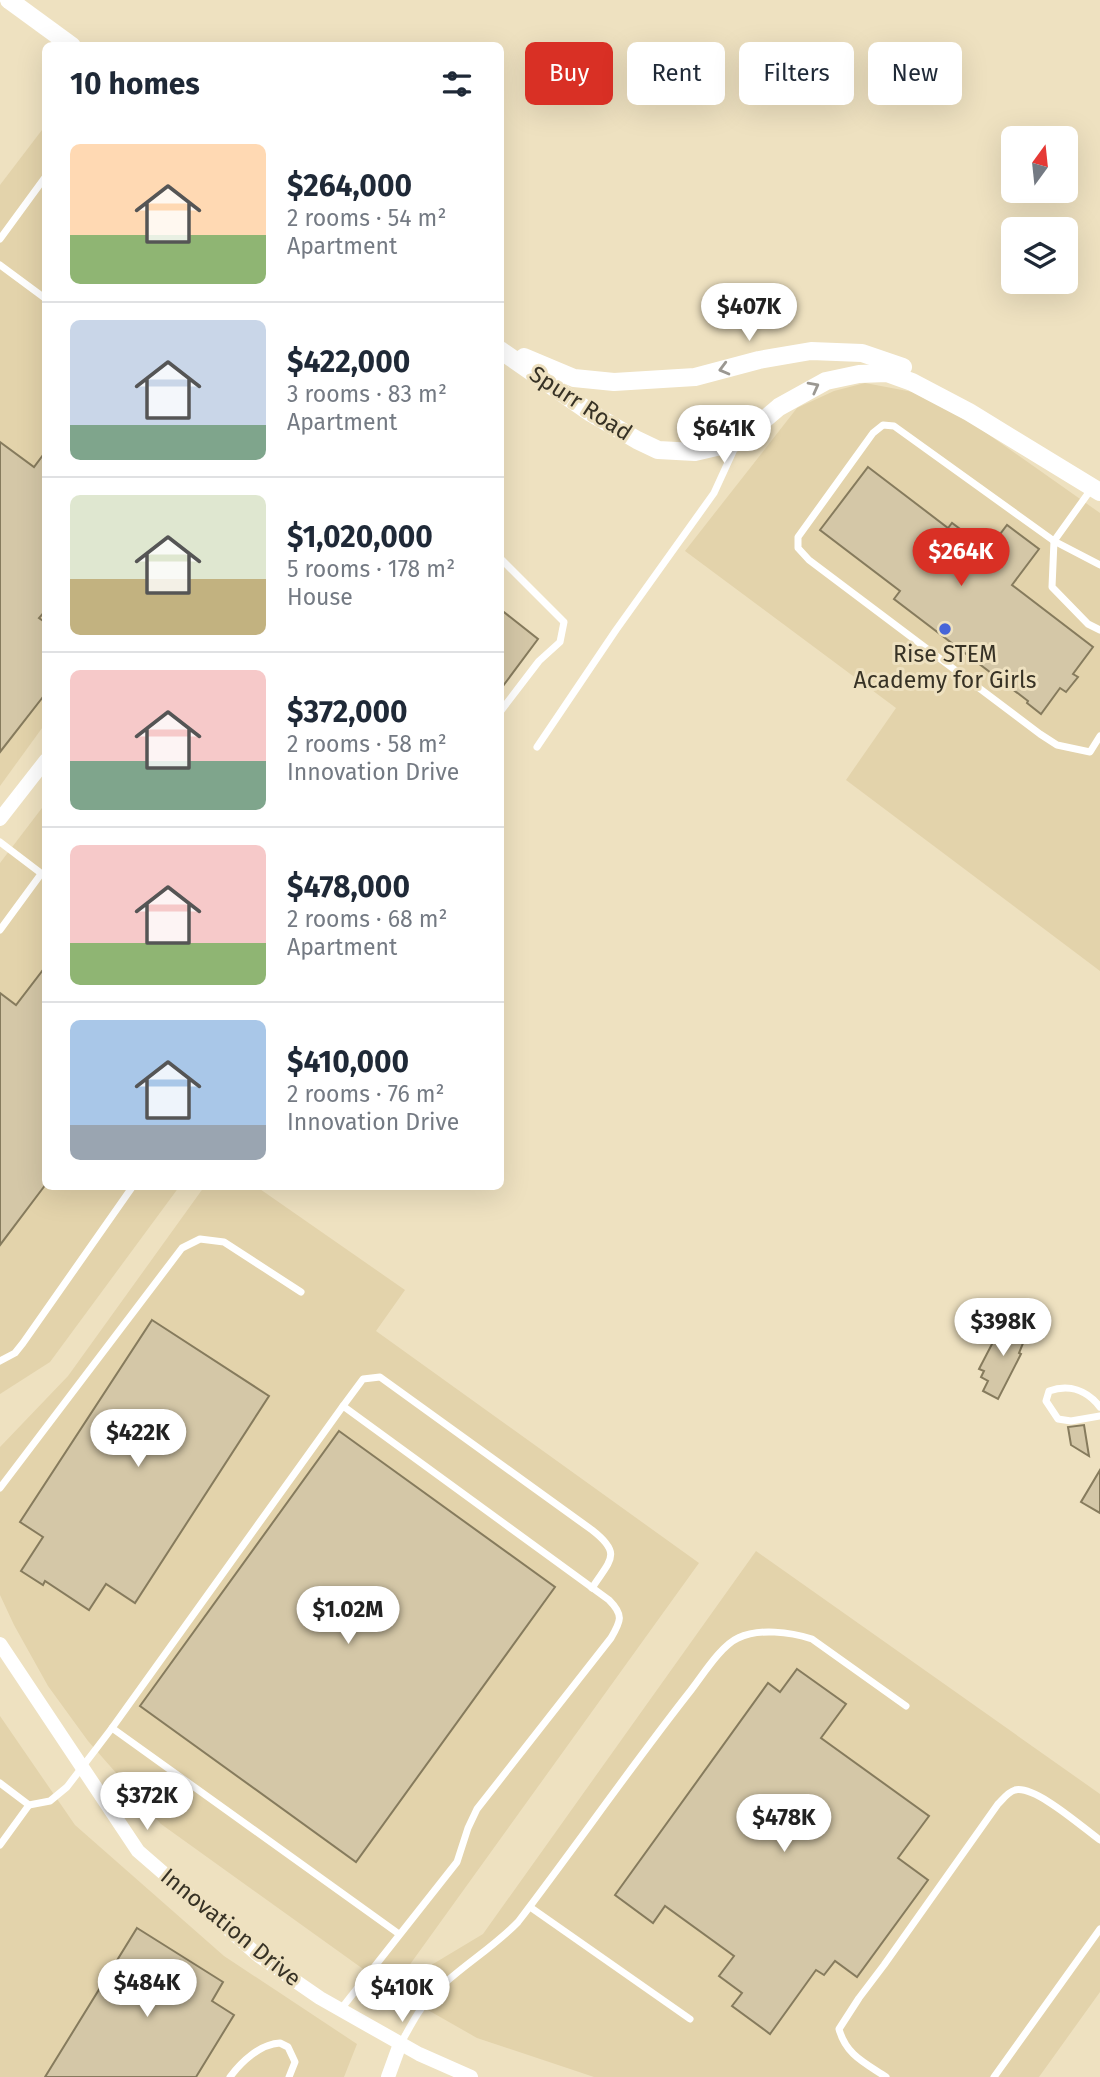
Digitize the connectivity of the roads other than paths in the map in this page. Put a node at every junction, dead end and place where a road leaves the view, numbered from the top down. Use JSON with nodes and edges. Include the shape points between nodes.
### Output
{"nodes":[{"id":1,"x":9,"y":0,"type":"edge"},
{"id":2,"x":67,"y":42,"type":"edge"},
{"id":3,"x":42,"y":181,"type":"edge"},
{"id":4,"x":0,"y":239,"type":"edge"},
{"id":5,"x":0,"y":265,"type":"edge"},
{"id":6,"x":42,"y":296,"type":"edge"},
{"id":7,"x":504,"y":350,"type":"edge"},
{"id":8,"x":504,"y":351,"type":"edge"},
{"id":9,"x":970,"y":412,"type":"junction"},
{"id":10,"x":738,"y":442,"type":"junction"},
{"id":11,"x":1096,"y":490,"type":"edge"},
{"id":12,"x":1054,"y":541,"type":"junction"},
{"id":13,"x":504,"y":562,"type":"edge"},
{"id":14,"x":1100,"y":565,"type":"edge"},
{"id":15,"x":1100,"y":630,"type":"edge"},
{"id":16,"x":504,"y":707,"type":"edge"},
{"id":17,"x":1099,"y":741,"type":"edge"},
{"id":18,"x":537,"y":747,"type":"dead end"},
{"id":19,"x":42,"y":765,"type":"edge"},
{"id":20,"x":0,"y":819,"type":"edge"},
{"id":21,"x":0,"y":842,"type":"edge"},
{"id":22,"x":42,"y":874,"type":"edge"},
{"id":23,"x":42,"y":876,"type":"edge"},
{"id":24,"x":0,"y":930,"type":"edge"},
{"id":25,"x":130,"y":1190,"type":"edge"},
{"id":26,"x":301,"y":1292,"type":"dead end"},
{"id":27,"x":0,"y":1361,"type":"edge"},
{"id":28,"x":343,"y":1406,"type":"junction"},
{"id":29,"x":1100,"y":1407,"type":"edge"},
{"id":30,"x":1100,"y":1416,"type":"edge"},
{"id":31,"x":0,"y":1488,"type":"edge"},
{"id":32,"x":592,"y":1588,"type":"junction"},
{"id":33,"x":0,"y":1644,"type":"edge"},
{"id":34,"x":906,"y":1706,"type":"dead end"},
{"id":35,"x":111,"y":1728,"type":"junction"},
{"id":36,"x":81,"y":1765,"type":"junction"},
{"id":37,"x":0,"y":1783,"type":"edge"},
{"id":38,"x":29,"y":1805,"type":"junction"},
{"id":39,"x":1100,"y":1840,"type":"edge"},
{"id":40,"x":0,"y":1845,"type":"edge"},
{"id":41,"x":530,"y":1907,"type":"junction"},
{"id":42,"x":1100,"y":1929,"type":"edge"},
{"id":43,"x":399,"y":1934,"type":"junction"},
{"id":44,"x":341,"y":2010,"type":"junction"},
{"id":45,"x":690,"y":2019,"type":"dead end"},
{"id":46,"x":400,"y":2044,"type":"junction"},
{"id":47,"x":230,"y":2077,"type":"edge"},
{"id":48,"x":289,"y":2077,"type":"edge"},
{"id":49,"x":388,"y":2077,"type":"edge"},
{"id":50,"x":471,"y":2077,"type":"edge"},
{"id":51,"x":886,"y":2077,"type":"edge"},
{"id":52,"x":994,"y":2077,"type":"edge"}],
"edges":[{"from":1,"to":2,"type":"street"},
{"from":3,"to":4,"type":"lane"},
{"from":5,"to":6,"type":"lane"},
{"from":9,"to":7,"type":"street","name":"Spurr Road","one_way":true,"via":[[915,371],[862,354],[811,351],[695,377],[614,382],[574,378]]},
{"from":8,"to":10,"type":"street","name":"Spurr Road","via":[[591,412],[658,450],[695,452]]},
{"from":10,"to":9,"type":"street","name":"Spurr Road","one_way":true,"via":[[806,391],[859,374],[887,373]]},
{"from":9,"to":11,"type":"street","name":"Spurr Road"},
{"from":10,"to":18,"type":"lane","via":[[709,500]]},
{"from":11,"to":12,"type":"lane"},
{"from":12,"to":14,"type":"lane"},
{"from":12,"to":15,"type":"lane","via":[[1052,587],[1088,624]]},
{"from":12,"to":17,"type":"lane","via":[[894,426],[883,425],[798,537],[798,548],[1057,745],[1090,752]]},
{"from":13,"to":16,"type":"lane","via":[[564,622],[560,642]]},
{"from":19,"to":20,"type":"street"},
{"from":21,"to":22,"type":"lane"},
{"from":23,"to":24,"type":"lane"},
{"from":25,"to":27,"type":"lane","via":[[23,1343]]},
{"from":26,"to":31,"type":"lane","via":[[224,1242],[200,1239],[182,1248]]},
{"from":28,"to":32,"type":"lane"},
{"from":28,"to":32,"type":"lane","via":[[363,1379],[380,1377],[536,1490],[608,1544],[610,1560]]},
{"from":28,"to":35,"type":"lane"},
{"from":29,"to":30,"type":"lane","via":[[1077,1389],[1060,1387],[1049,1391],[1046,1401],[1058,1419]]},
{"from":32,"to":43,"type":"lane","via":[[618,1609],[618,1626],[477,1809],[457,1862]]},
{"from":33,"to":36,"type":"street","name":"Innovation Drive"},
{"from":34,"to":41,"type":"lane","via":[[812,1639],[777,1632],[738,1638],[722,1651],[665,1723]]},
{"from":35,"to":36,"type":"lane"},
{"from":35,"to":43,"type":"lane"},
{"from":36,"to":38,"type":"lane","via":[[67,1787],[50,1801]]},
{"from":36,"to":44,"type":"street","name":"Innovation Drive","via":[[138,1851],[259,1956]]},
{"from":37,"to":38,"type":"lane"},
{"from":38,"to":40,"type":"lane"},
{"from":39,"to":51,"type":"lane","via":[[1024,1789],[1012,1791],[998,1804],[839,2029],[850,2052]]},
{"from":41,"to":45,"type":"lane"},
{"from":41,"to":46,"type":"lane","via":[[499,1942],[434,1993]]},
{"from":42,"to":52,"type":"lane"},
{"from":43,"to":44,"type":"lane"},
{"from":44,"to":46,"type":"street","name":"Innovation Drive"},
{"from":46,"to":49,"type":"street"},
{"from":46,"to":50,"type":"street","name":"Innovation Drive"},
{"from":47,"to":48,"type":"lane","via":[[259,2049],[280,2043],[288,2047],[295,2062]]}]}
